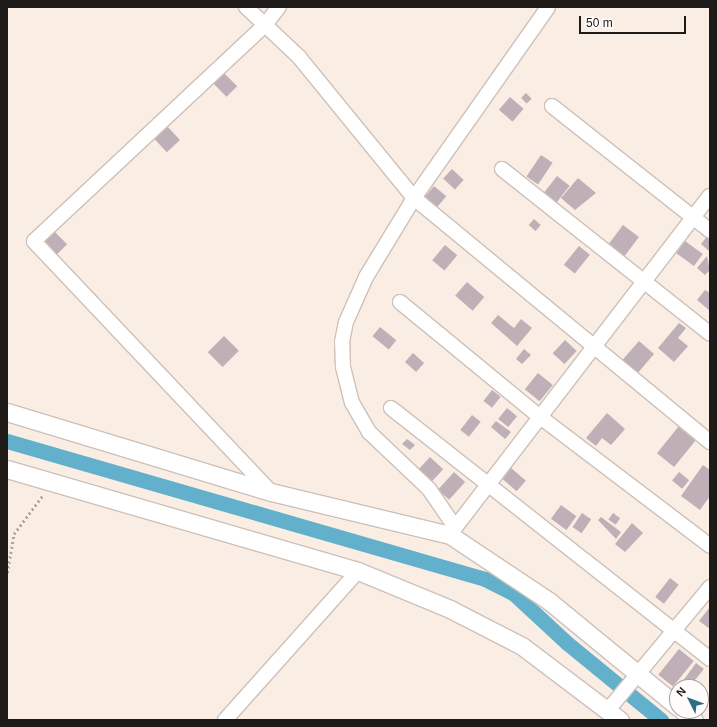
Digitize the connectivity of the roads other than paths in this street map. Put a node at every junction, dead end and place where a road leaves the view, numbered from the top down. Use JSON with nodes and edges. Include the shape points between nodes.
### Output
{"nodes":[{"id":1,"x":246,"y":7,"type":"edge"},
{"id":2,"x":279,"y":7,"type":"edge"},
{"id":3,"x":548,"y":7,"type":"edge"},
{"id":4,"x":264,"y":26,"type":"junction"},
{"id":5,"x":552,"y":106,"type":"dead end"},
{"id":6,"x":502,"y":168,"type":"dead end"},
{"id":7,"x":710,"y":196,"type":"edge"},
{"id":8,"x":414,"y":198,"type":"junction"},
{"id":9,"x":693,"y":219,"type":"junction"},
{"id":10,"x":710,"y":231,"type":"edge"},
{"id":11,"x":644,"y":281,"type":"junction"},
{"id":12,"x":400,"y":302,"type":"dead end"},
{"id":13,"x":710,"y":334,"type":"edge"},
{"id":14,"x":592,"y":348,"type":"junction"},
{"id":15,"x":392,"y":408,"type":"dead end"},
{"id":16,"x":7,"y":412,"type":"edge"},
{"id":17,"x":538,"y":415,"type":"junction"},
{"id":18,"x":710,"y":442,"type":"edge"},
{"id":19,"x":7,"y":468,"type":"edge"},
{"id":20,"x":487,"y":482,"type":"junction"},
{"id":21,"x":271,"y":492,"type":"junction"},
{"id":22,"x":453,"y":531,"type":"junction"},
{"id":23,"x":710,"y":546,"type":"edge"},
{"id":24,"x":358,"y":571,"type":"junction"},
{"id":25,"x":710,"y":587,"type":"edge"},
{"id":26,"x":673,"y":631,"type":"junction"},
{"id":27,"x":710,"y":659,"type":"edge"},
{"id":28,"x":633,"y":679,"type":"junction"},
{"id":29,"x":669,"y":701,"type":"edge"},
{"id":30,"x":615,"y":710,"type":"edge"},
{"id":31,"x":225,"y":720,"type":"edge"}],
"edges":[{"from":1,"to":4,"type":"street"},
{"from":2,"to":4,"type":"street"},
{"from":3,"to":8,"type":"street"},
{"from":4,"to":8,"type":"street","via":[[299,57]]},
{"from":4,"to":21,"type":"street","via":[[34,241]]},
{"from":5,"to":9,"type":"street"},
{"from":6,"to":11,"type":"street"},
{"from":7,"to":9,"type":"street"},
{"from":8,"to":14,"type":"street"},
{"from":8,"to":22,"type":"street","via":[[366,277],[346,322],[343,367],[352,403],[369,432],[429,489]]},
{"from":9,"to":10,"type":"street"},
{"from":9,"to":11,"type":"street"},
{"from":11,"to":13,"type":"street"},
{"from":11,"to":14,"type":"street"},
{"from":12,"to":17,"type":"street"},
{"from":14,"to":17,"type":"street"},
{"from":14,"to":18,"type":"street"},
{"from":15,"to":20,"type":"street"},
{"from":16,"to":21,"type":"street"},
{"from":17,"to":20,"type":"street"},
{"from":17,"to":23,"type":"street"},
{"from":19,"to":24,"type":"street"},
{"from":20,"to":22,"type":"street"},
{"from":20,"to":26,"type":"street"},
{"from":21,"to":22,"type":"street"},
{"from":22,"to":28,"type":"street","via":[[549,601]]},
{"from":24,"to":30,"type":"street","via":[[450,609],[522,646]]},
{"from":24,"to":31,"type":"street"},
{"from":25,"to":26,"type":"street"},
{"from":26,"to":27,"type":"street"},
{"from":26,"to":28,"type":"street"},
{"from":28,"to":29,"type":"street"},
{"from":28,"to":30,"type":"street"}]}
